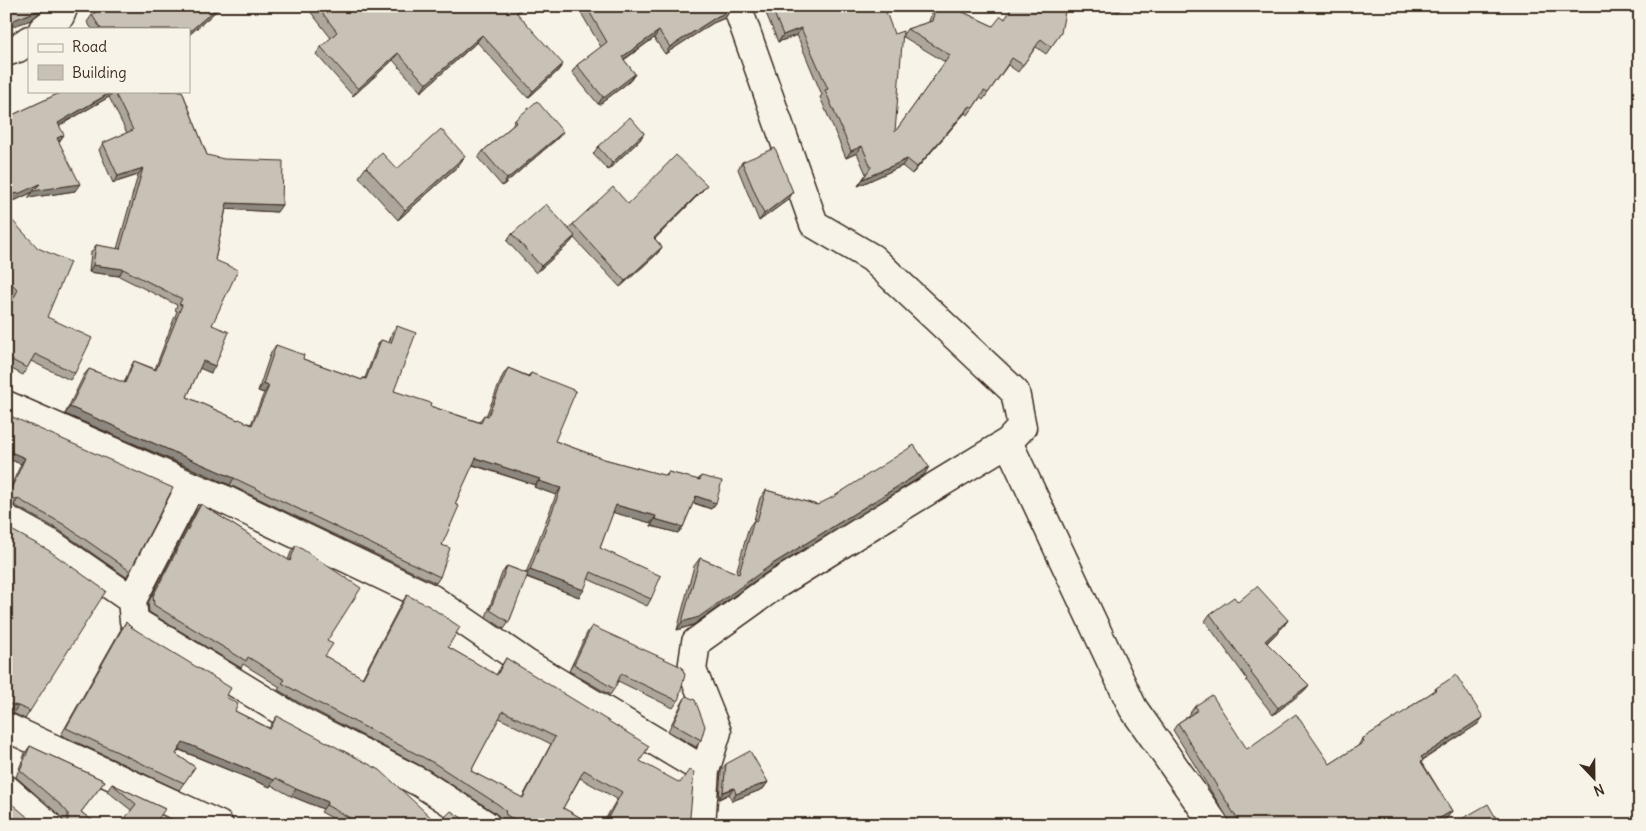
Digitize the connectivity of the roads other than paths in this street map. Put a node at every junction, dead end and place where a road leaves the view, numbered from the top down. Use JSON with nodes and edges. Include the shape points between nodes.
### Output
{"nodes":[{"id":1,"x":64,"y":6,"type":"edge"},
{"id":2,"x":737,"y":6,"type":"edge"},
{"id":3,"x":44,"y":28,"type":"edge"},
{"id":4,"x":28,"y":41,"type":"edge"},
{"id":5,"x":6,"y":52,"type":"edge"},
{"id":6,"x":6,"y":406,"type":"edge"},
{"id":7,"x":1008,"y":442,"type":"junction"},
{"id":8,"x":191,"y":486,"type":"junction"},
{"id":9,"x":6,"y":520,"type":"edge"},
{"id":10,"x":132,"y":600,"type":"junction"},
{"id":11,"x":6,"y":728,"type":"edge"},
{"id":12,"x":705,"y":771,"type":"junction"},
{"id":13,"x":6,"y":788,"type":"edge"},
{"id":14,"x":48,"y":825,"type":"edge"},
{"id":15,"x":219,"y":825,"type":"edge"},
{"id":16,"x":486,"y":825,"type":"edge"},
{"id":17,"x":701,"y":825,"type":"edge"},
{"id":18,"x":1215,"y":825,"type":"edge"}],
"edges":[{"from":1,"to":3,"type":"street","via":[[60,16]]},
{"from":2,"to":7,"type":"street","via":[[814,224],[872,258],[1015,392],[1022,427]]},
{"from":4,"to":5,"type":"street"},
{"from":6,"to":8,"type":"street"},
{"from":7,"to":12,"type":"street","via":[[782,581],[696,642],[692,670],[716,732]]},
{"from":7,"to":18,"type":"street","via":[[1133,708]]},
{"from":8,"to":10,"type":"street"},
{"from":8,"to":12,"type":"street","via":[[432,599],[527,664]]},
{"from":9,"to":10,"type":"street","via":[[52,544]]},
{"from":10,"to":16,"type":"street","via":[[134,621],[290,716],[422,782]]},
{"from":11,"to":15,"type":"street"},
{"from":12,"to":17,"type":"street"},
{"from":13,"to":14,"type":"street"}]}
